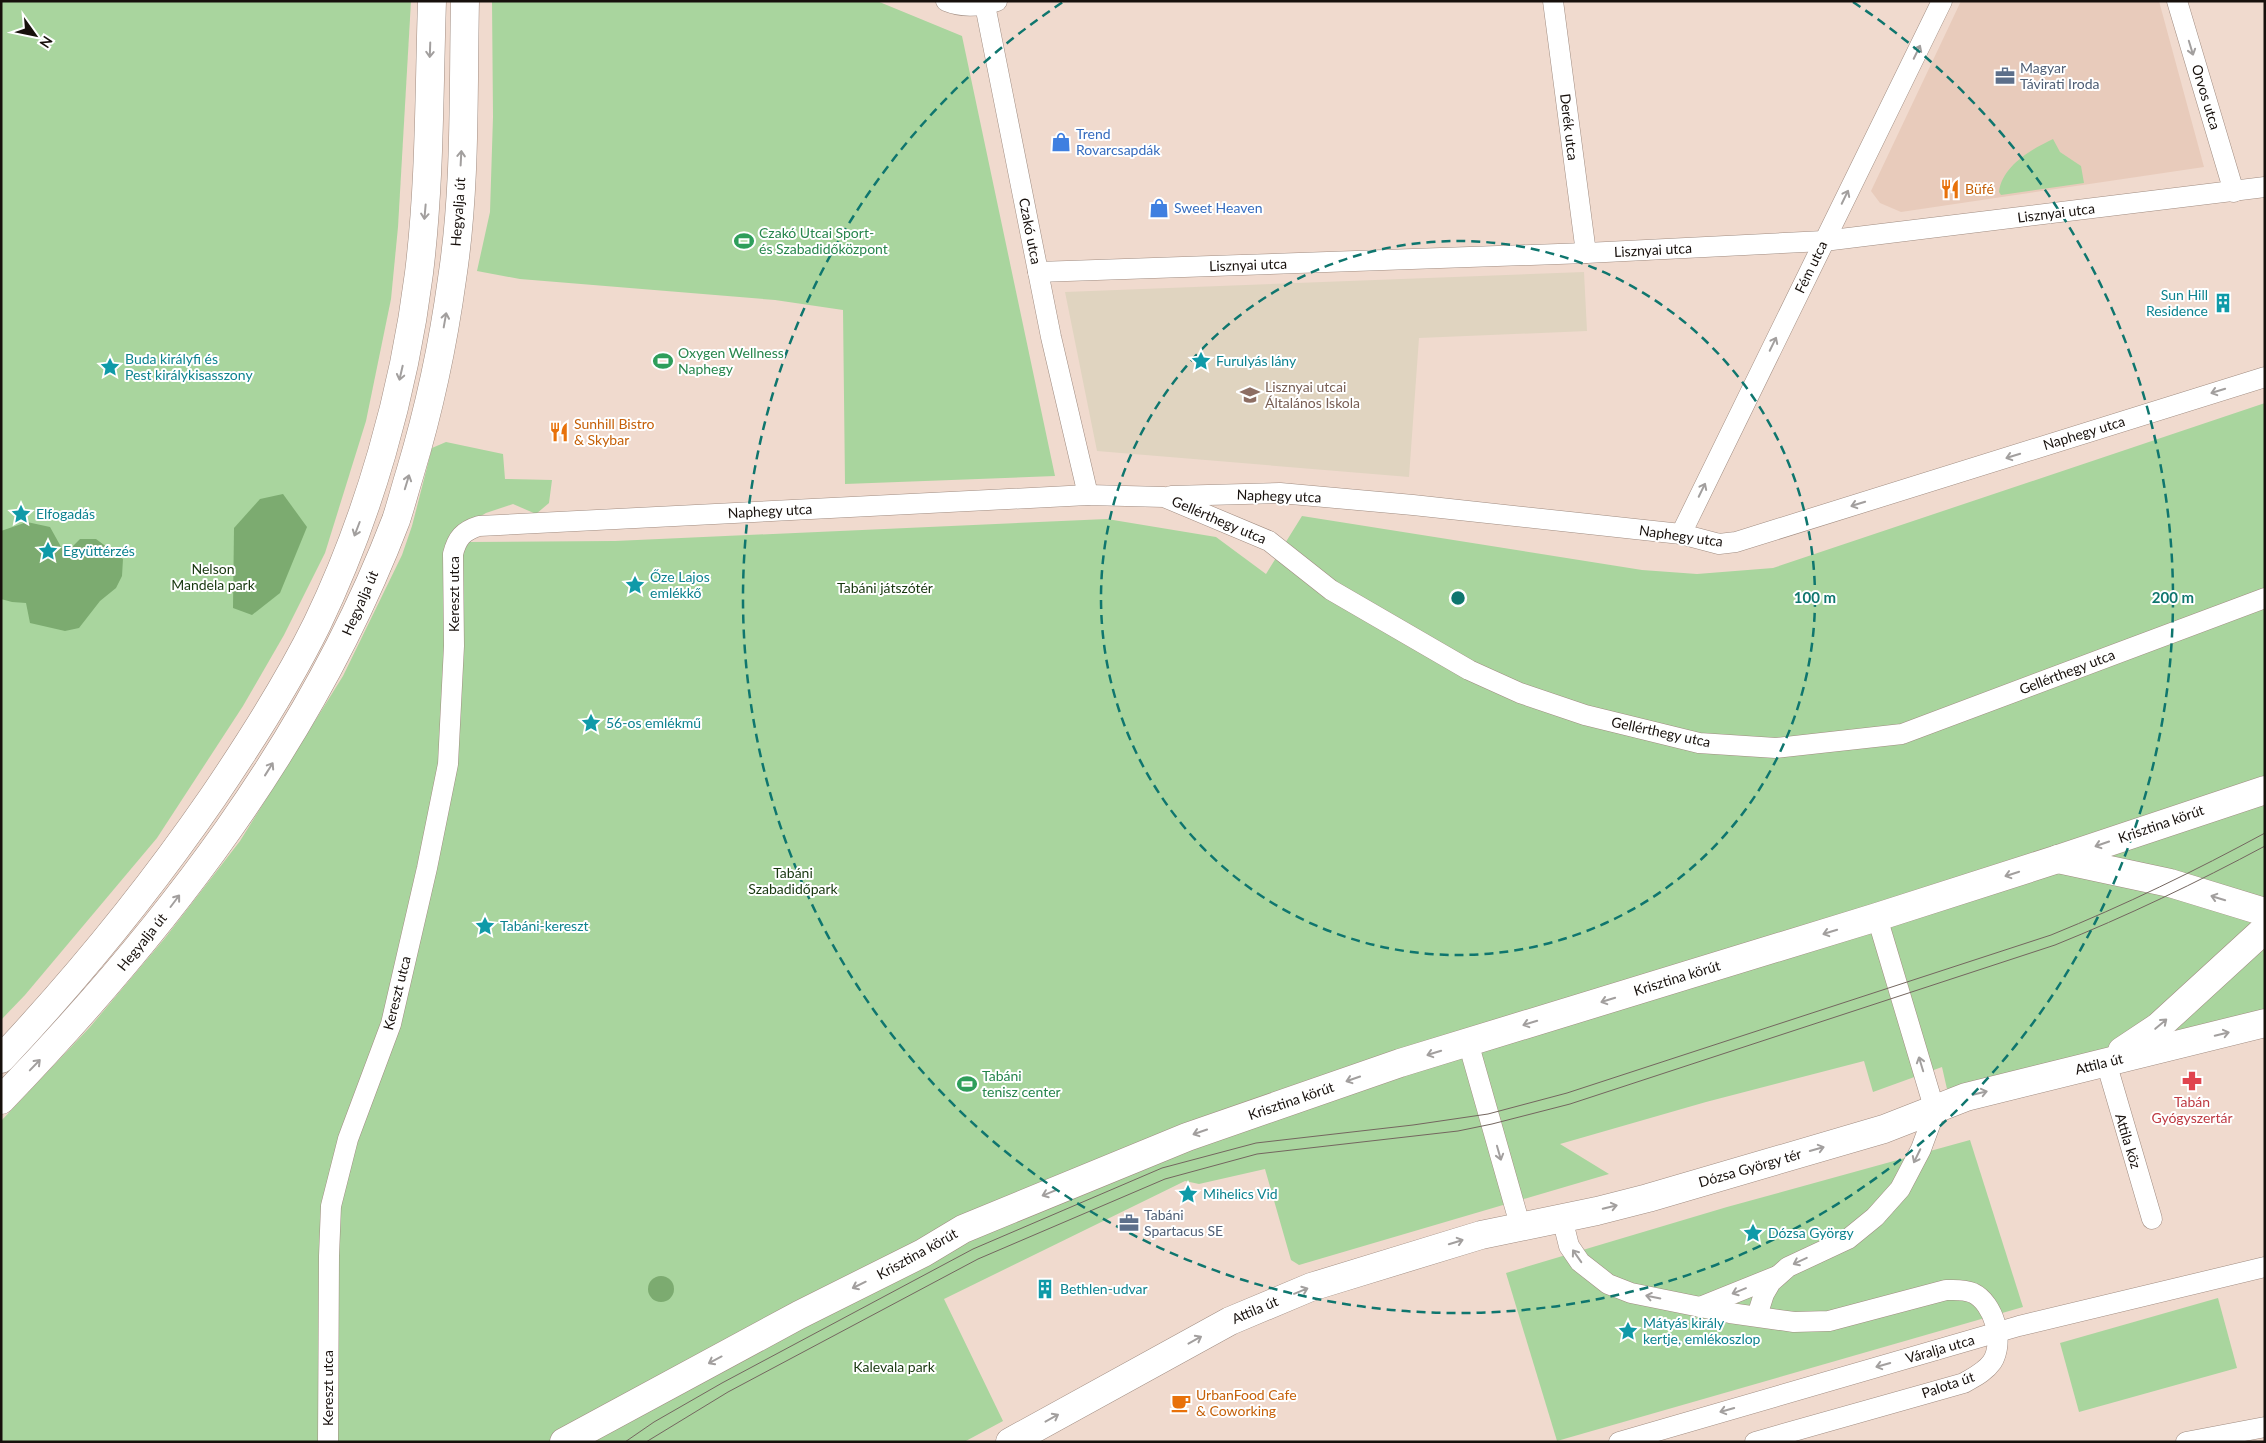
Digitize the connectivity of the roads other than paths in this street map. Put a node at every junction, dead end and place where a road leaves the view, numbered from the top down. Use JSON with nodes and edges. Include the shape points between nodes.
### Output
{"nodes":[{"id":1,"x":432,"y":1,"type":"edge"},
{"id":2,"x":465,"y":1,"type":"edge"},
{"id":3,"x":946,"y":1,"type":"edge"},
{"id":4,"x":1553,"y":1,"type":"edge"},
{"id":5,"x":1942,"y":1,"type":"edge"},
{"id":6,"x":2178,"y":1,"type":"edge"},
{"id":7,"x":991,"y":3,"type":"edge"},
{"id":8,"x":2265,"y":187,"type":"edge"},
{"id":9,"x":2234,"y":192,"type":"junction"},
{"id":10,"x":1824,"y":241,"type":"junction"},
{"id":11,"x":1586,"y":253,"type":"junction"},
{"id":12,"x":1038,"y":272,"type":"junction"},
{"id":13,"x":2265,"y":377,"type":"edge"},
{"id":14,"x":1088,"y":495,"type":"junction"},
{"id":15,"x":1164,"y":497,"type":"junction"},
{"id":16,"x":1681,"y":534,"type":"junction"},
{"id":17,"x":456,"y":540,"type":"joint"},
{"id":18,"x":2265,"y":598,"type":"edge"},
{"id":19,"x":2265,"y":790,"type":"edge"},
{"id":20,"x":2058,"y":860,"type":"junction"},
{"id":21,"x":2265,"y":912,"type":"edge"},
{"id":22,"x":1877,"y":917,"type":"junction"},
{"id":23,"x":2265,"y":929,"type":"edge"},
{"id":24,"x":2265,"y":1023,"type":"edge"},
{"id":25,"x":1468,"y":1042,"type":"junction"},
{"id":26,"x":1,"y":1059,"type":"edge"},
{"id":27,"x":2106,"y":1062,"type":"junction"},
{"id":28,"x":1,"y":1100,"type":"edge"},
{"id":29,"x":1935,"y":1111,"type":"junction"},
{"id":30,"x":1562,"y":1218,"type":"junction"},
{"id":31,"x":2152,"y":1219,"type":"dead end"},
{"id":32,"x":1520,"y":1225,"type":"junction"},
{"id":33,"x":2265,"y":1267,"type":"edge"},
{"id":34,"x":1779,"y":1275,"type":"junction"},
{"id":35,"x":1700,"y":1307,"type":"junction"},
{"id":36,"x":1757,"y":1316,"type":"junction"},
{"id":37,"x":1997,"y":1332,"type":"junction"},
{"id":38,"x":2265,"y":1427,"type":"edge"},
{"id":39,"x":328,"y":1442,"type":"edge"},
{"id":40,"x":564,"y":1442,"type":"edge"},
{"id":41,"x":1010,"y":1442,"type":"edge"},
{"id":42,"x":1619,"y":1442,"type":"edge"},
{"id":43,"x":1755,"y":1442,"type":"edge"},
{"id":44,"x":2186,"y":1442,"type":"edge"}],
"edges":[{"from":1,"to":26,"type":"main road","one_way":true,"via":[[426,204],[419,275],[388,428],[366,503],[342,566],[286,683],[206,807],[116,928]]},
{"from":28,"to":2,"type":"main road","name":"Hegyalja út","one_way":true,"via":[[98,995],[173,905],[263,779],[335,657],[397,518],[421,436],[453,278],[462,138]]},
{"from":3,"to":7,"type":"street","name":"Czakó utca","via":[[960,6]]},
{"from":4,"to":11,"type":"street","name":"Derék utca"},
{"from":10,"to":5,"type":"street","name":"Fém utca","one_way":true},
{"from":6,"to":9,"type":"street","name":"Orvos utca","one_way":true},
{"from":7,"to":12,"type":"street","name":"Czakó utca"},
{"from":8,"to":9,"type":"street","name":"Lisznyai utca"},
{"from":9,"to":10,"type":"street","name":"Lisznyai utca"},
{"from":10,"to":11,"type":"street","name":"Lisznyai utca"},
{"from":16,"to":10,"type":"street","name":"Fém utca","one_way":true},
{"from":11,"to":12,"type":"street","name":"Lisznyai utca"},
{"from":12,"to":14,"type":"street","name":"Czakó utca"},
{"from":13,"to":16,"type":"street","name":"Naphegy utca","one_way":true,"via":[[1736,542],[1719,544]]},
{"from":14,"to":15,"type":"street","name":"Gellérthegy utca"},
{"from":14,"to":17,"type":"street","name":"Naphegy utca","via":[[479,526],[467,530]]},
{"from":15,"to":16,"type":"street","name":"Naphegy utca","via":[[1280,493]]},
{"from":15,"to":18,"type":"street","name":"Gellérthegy utca","via":[[1269,541],[1331,590],[1469,670],[1585,715],[1699,743],[1776,748],[1902,734]]},
{"from":17,"to":39,"type":"street","name":"Kereszt utca","via":[[452,580],[454,646],[448,764],[391,1024],[348,1139],[331,1206]]},
{"from":19,"to":20,"type":"main road","name":"Krisztina körút","one_way":true},
{"from":21,"to":20,"type":"main road","name":"Krisztina körút","one_way":true,"via":[[2170,883]]},
{"from":20,"to":22,"type":"main road","name":"Krisztina körút","one_way":true},
{"from":22,"to":25,"type":"main road","name":"Krisztina körút","one_way":true},
{"from":29,"to":22,"type":"street","one_way":true},
{"from":27,"to":23,"type":"main road","one_way":true,"via":[[2158,1027]]},
{"from":27,"to":24,"type":"main road","name":"Attila út","one_way":true},
{"from":25,"to":32,"type":"street","one_way":true},
{"from":25,"to":40,"type":"main road","name":"Krisztina körút","one_way":true,"via":[[1187,1137],[963,1229]]},
{"from":29,"to":27,"type":"main road","name":"Attila út","one_way":true,"via":[[1966,1097]]},
{"from":27,"to":31,"type":"street","name":"Attila köz"},
{"from":30,"to":29,"type":"main road","name":"Dózsa György tér","one_way":true,"via":[[1667,1192],[1884,1130]]},
{"from":29,"to":34,"type":"street","one_way":true,"via":[[1921,1149],[1900,1189],[1874,1217],[1848,1239],[1788,1267]]},
{"from":30,"to":32,"type":"main road","name":"Dózsa György tér"},
{"from":35,"to":30,"type":"street","one_way":true,"via":[[1631,1293],[1608,1284],[1580,1262],[1570,1246]]},
{"from":41,"to":32,"type":"main road","name":"Attila út","one_way":true,"via":[[1230,1320],[1311,1287]]},
{"from":33,"to":37,"type":"street","name":"Váralja utca"},
{"from":34,"to":35,"type":"street","one_way":true},
{"from":34,"to":36,"type":"street","via":[[1764,1294]]},
{"from":35,"to":36,"type":"street"},
{"from":36,"to":37,"type":"street","name":"Palota út","via":[[1794,1322],[1830,1321],[1960,1289],[1982,1300],[1991,1311]]},
{"from":37,"to":42,"type":"street","name":"Váralja utca","one_way":true},
{"from":37,"to":43,"type":"street","name":"Palota út","via":[[1997,1350],[1992,1362],[1964,1383]]},
{"from":38,"to":44,"type":"street"}]}
